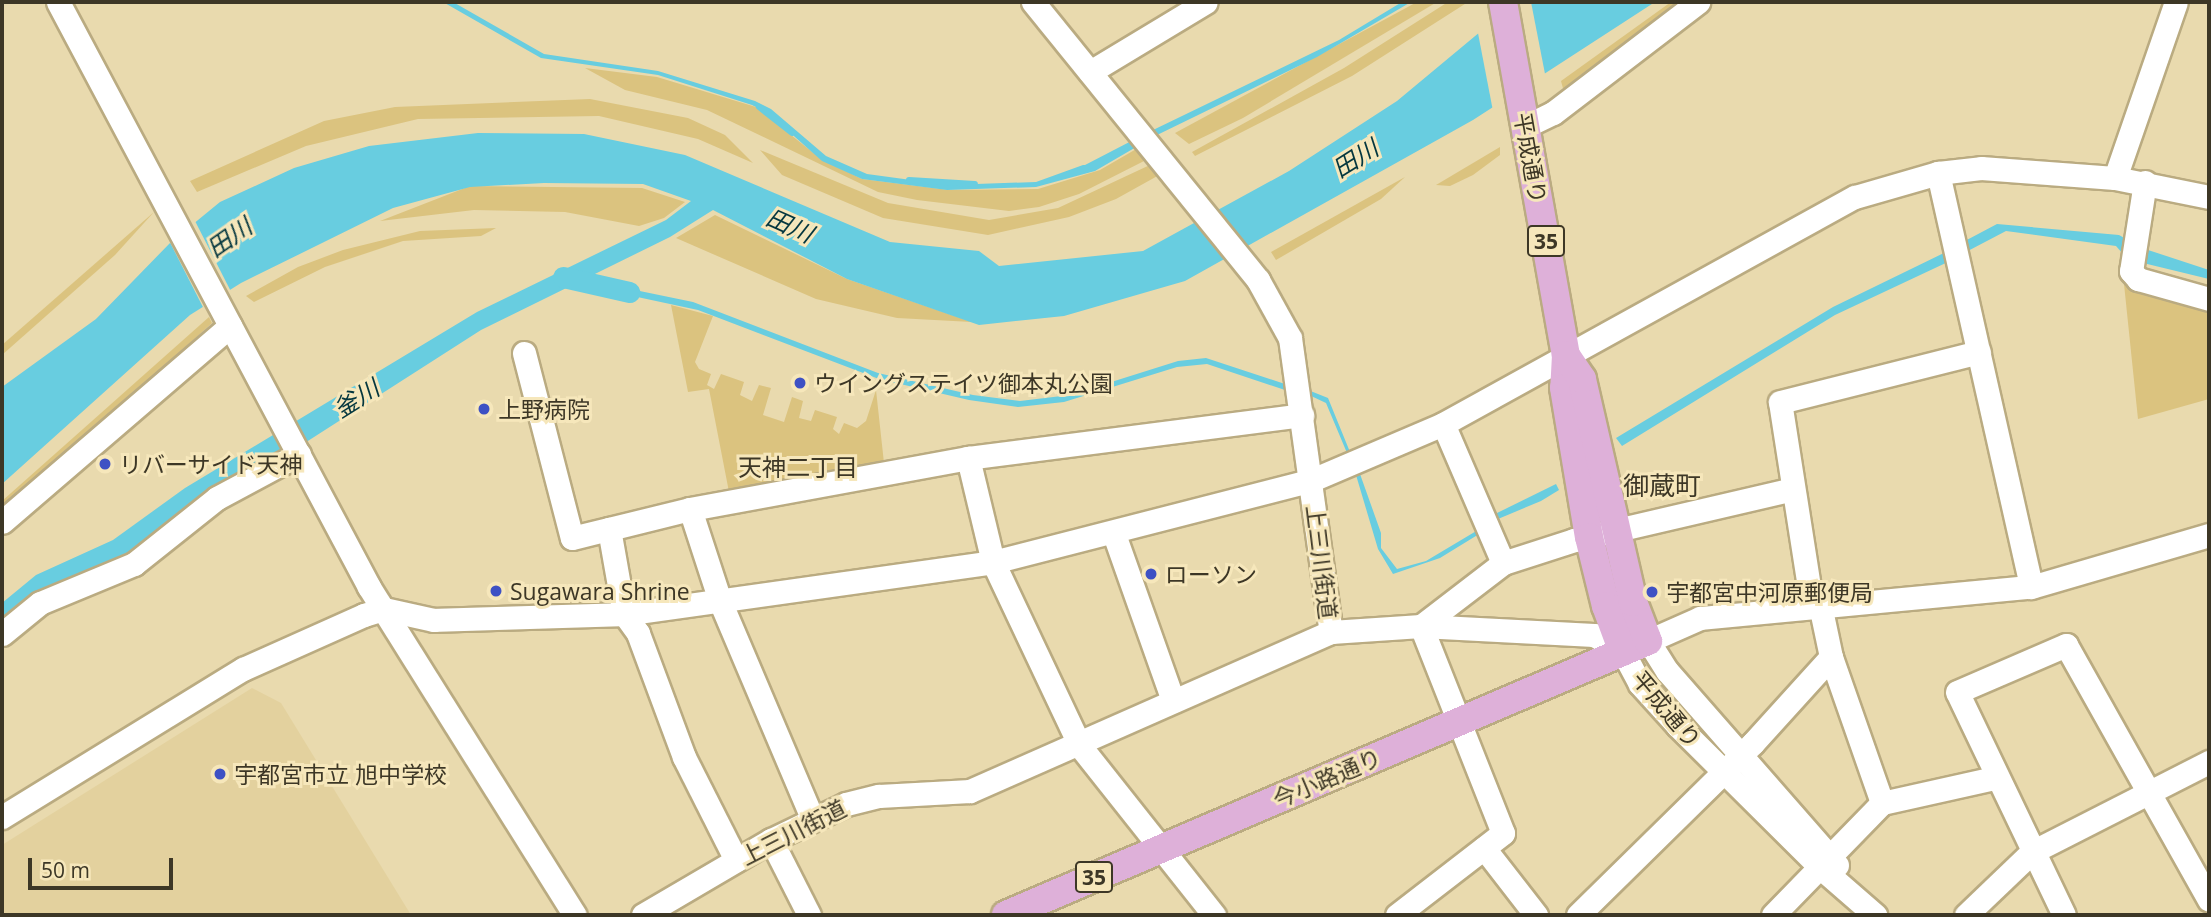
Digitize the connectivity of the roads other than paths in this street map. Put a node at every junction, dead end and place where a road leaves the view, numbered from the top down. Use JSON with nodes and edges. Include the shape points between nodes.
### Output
{"nodes":[{"id":1,"x":58,"y":2,"type":"edge"},
{"id":2,"x":1033,"y":2,"type":"edge"},
{"id":3,"x":1206,"y":2,"type":"edge"},
{"id":4,"x":1503,"y":2,"type":"edge"},
{"id":5,"x":1698,"y":2,"type":"edge"},
{"id":6,"x":2176,"y":2,"type":"edge"},
{"id":7,"x":1090,"y":72,"type":"junction"},
{"id":8,"x":1526,"y":126,"type":"junction"},
{"id":9,"x":1938,"y":173,"type":"junction"},
{"id":10,"x":2115,"y":178,"type":"junction"},
{"id":11,"x":2145,"y":182,"type":"junction"},
{"id":12,"x":2209,"y":197,"type":"edge"},
{"id":13,"x":2209,"y":299,"type":"edge"},
{"id":14,"x":228,"y":321,"type":"junction"},
{"id":15,"x":1979,"y":352,"type":"junction"},
{"id":16,"x":524,"y":353,"type":"dead end"},
{"id":17,"x":1566,"y":355,"type":"junction"},
{"id":18,"x":1302,"y":415,"type":"junction"},
{"id":19,"x":1443,"y":424,"type":"junction"},
{"id":20,"x":297,"y":452,"type":"junction"},
{"id":21,"x":968,"y":458,"type":"junction"},
{"id":22,"x":1312,"y":480,"type":"junction"},
{"id":23,"x":1793,"y":489,"type":"junction"},
{"id":24,"x":690,"y":509,"type":"junction"},
{"id":25,"x":2,"y":522,"type":"edge"},
{"id":26,"x":609,"y":529,"type":"junction"},
{"id":27,"x":1114,"y":534,"type":"junction"},
{"id":28,"x":1602,"y":534,"type":"junction"},
{"id":29,"x":2209,"y":535,"type":"edge"},
{"id":30,"x":993,"y":562,"type":"junction"},
{"id":31,"x":1503,"y":563,"type":"junction"},
{"id":32,"x":2031,"y":586,"type":"junction"},
{"id":33,"x":720,"y":601,"type":"junction"},
{"id":34,"x":1816,"y":605,"type":"junction"},
{"id":35,"x":384,"y":609,"type":"junction"},
{"id":36,"x":624,"y":614,"type":"junction"},
{"id":37,"x":1421,"y":626,"type":"junction"},
{"id":38,"x":1331,"y":632,"type":"junction"},
{"id":39,"x":2,"y":634,"type":"edge"},
{"id":40,"x":1636,"y":646,"type":"junction"},
{"id":41,"x":1832,"y":657,"type":"junction"},
{"id":42,"x":1173,"y":701,"type":"junction"},
{"id":43,"x":1462,"y":720,"type":"junction"},
{"id":44,"x":1080,"y":746,"type":"junction"},
{"id":45,"x":1740,"y":755,"type":"junction"},
{"id":46,"x":2209,"y":762,"type":"edge"},
{"id":47,"x":1722,"y":770,"type":"junction"},
{"id":48,"x":1994,"y":778,"type":"junction"},
{"id":49,"x":2147,"y":794,"type":"junction"},
{"id":50,"x":1882,"y":803,"type":"junction"},
{"id":51,"x":2,"y":817,"type":"edge"},
{"id":52,"x":812,"y":818,"type":"junction"},
{"id":53,"x":771,"y":839,"type":"junction"},
{"id":54,"x":1484,"y":848,"type":"junction"},
{"id":55,"x":1160,"y":849,"type":"junction"},
{"id":56,"x":2032,"y":852,"type":"junction"},
{"id":57,"x":736,"y":860,"type":"junction"},
{"id":58,"x":1826,"y":863,"type":"junction"},
{"id":59,"x":2209,"y":900,"type":"edge"},
{"id":60,"x":1023,"y":912,"type":"edge"},
{"id":61,"x":575,"y":915,"type":"edge"},
{"id":62,"x":643,"y":915,"type":"edge"},
{"id":63,"x":809,"y":915,"type":"edge"},
{"id":64,"x":1214,"y":915,"type":"edge"},
{"id":65,"x":1396,"y":915,"type":"edge"},
{"id":66,"x":1536,"y":915,"type":"edge"},
{"id":67,"x":1578,"y":915,"type":"edge"},
{"id":68,"x":1773,"y":915,"type":"edge"},
{"id":69,"x":1877,"y":915,"type":"edge"},
{"id":70,"x":1966,"y":915,"type":"edge"},
{"id":71,"x":2064,"y":915,"type":"edge"}],
"edges":[{"from":1,"to":14,"type":"street"},
{"from":2,"to":7,"type":"street","name":"上三川街道"},
{"from":3,"to":7,"type":"street"},
{"from":4,"to":8,"type":"main road","name":"平成通り","number":"35"},
{"from":5,"to":8,"type":"street","via":[[1564,106]]},
{"from":6,"to":10,"type":"street"},
{"from":7,"to":18,"type":"street","name":"上三川街道","via":[[1254,274],[1290,338]]},
{"from":8,"to":17,"type":"main road","name":"平成通り","number":"35"},
{"from":9,"to":10,"type":"street","via":[[1981,168]]},
{"from":9,"to":15,"type":"street"},
{"from":9,"to":17,"type":"street","via":[[1855,197]]},
{"from":10,"to":11,"type":"street"},
{"from":11,"to":12,"type":"street"},
{"from":11,"to":13,"type":"street","via":[[2131,271],[2138,279]]},
{"from":14,"to":20,"type":"street"},
{"from":14,"to":25,"type":"street"},
{"from":15,"to":23,"type":"street","via":[[1780,402]]},
{"from":15,"to":32,"type":"street"},
{"from":16,"to":26,"type":"street","via":[[572,538]]},
{"from":17,"to":19,"type":"street"},
{"from":17,"to":28,"type":"main road","name":"平成通り","number":"35","via":[[1564,388]]},
{"from":18,"to":21,"type":"street"},
{"from":18,"to":22,"type":"street","name":"上三川街道"},
{"from":19,"to":22,"type":"street"},
{"from":19,"to":31,"type":"street"},
{"from":20,"to":35,"type":"street"},
{"from":20,"to":39,"type":"street","via":[[217,498],[134,564],[40,603]]},
{"from":21,"to":24,"type":"street"},
{"from":21,"to":30,"type":"street"},
{"from":22,"to":27,"type":"street"},
{"from":22,"to":38,"type":"street","name":"上三川街道"},
{"from":23,"to":28,"type":"street"},
{"from":23,"to":34,"type":"street"},
{"from":24,"to":26,"type":"street"},
{"from":24,"to":33,"type":"street"},
{"from":26,"to":36,"type":"street"},
{"from":27,"to":30,"type":"street"},
{"from":27,"to":42,"type":"street"},
{"from":28,"to":31,"type":"street"},
{"from":28,"to":40,"type":"main road","name":"平成通り","number":"35","via":[[1605,606]]},
{"from":29,"to":32,"type":"street"},
{"from":30,"to":33,"type":"street"},
{"from":30,"to":44,"type":"street"},
{"from":31,"to":37,"type":"street"},
{"from":32,"to":34,"type":"street"},
{"from":33,"to":36,"type":"street"},
{"from":33,"to":52,"type":"street"},
{"from":34,"to":40,"type":"street","via":[[1700,618]]},
{"from":34,"to":41,"type":"street"},
{"from":35,"to":36,"type":"street","via":[[434,620]]},
{"from":35,"to":51,"type":"street","via":[[243,669]]},
{"from":35,"to":61,"type":"street"},
{"from":36,"to":57,"type":"street","via":[[638,633],[684,757]]},
{"from":37,"to":38,"type":"street"},
{"from":37,"to":40,"type":"street","via":[[1594,635]]},
{"from":37,"to":43,"type":"street"},
{"from":38,"to":42,"type":"street","name":"上三川街道"},
{"from":40,"to":43,"type":"main road","name":"今小路通り","number":"35"},
{"from":40,"to":45,"type":"street","name":"平成通り","via":[[1667,671]]},
{"from":40,"to":47,"type":"street","name":"平成通り","via":[[1640,684]]},
{"from":41,"to":45,"type":"street"},
{"from":41,"to":50,"type":"street"},
{"from":42,"to":44,"type":"street","name":"上三川街道"},
{"from":43,"to":54,"type":"street","via":[[1503,833]]},
{"from":43,"to":55,"type":"main road","name":"今小路通り","number":"35"},
{"from":44,"to":52,"type":"street","name":"上三川街道","via":[[971,791],[862,799]]},
{"from":44,"to":55,"type":"street"},
{"from":45,"to":47,"type":"street"},
{"from":45,"to":58,"type":"street","name":"平成通り"},
{"from":46,"to":49,"type":"street"},
{"from":47,"to":58,"type":"street","name":"平成通り"},
{"from":47,"to":67,"type":"street"},
{"from":48,"to":49,"type":"street","via":[[1957,692],[2066,645]]},
{"from":48,"to":50,"type":"street"},
{"from":48,"to":56,"type":"street"},
{"from":49,"to":56,"type":"street"},
{"from":49,"to":59,"type":"street"},
{"from":50,"to":58,"type":"street"},
{"from":52,"to":53,"type":"street","name":"上三川街道"},
{"from":53,"to":57,"type":"street","name":"上三川街道"},
{"from":53,"to":63,"type":"street"},
{"from":54,"to":65,"type":"street"},
{"from":54,"to":66,"type":"street"},
{"from":55,"to":60,"type":"main road","name":"今小路通り","number":"35"},
{"from":55,"to":64,"type":"street"},
{"from":56,"to":70,"type":"street"},
{"from":56,"to":71,"type":"street"},
{"from":57,"to":62,"type":"street","name":"上三川街道"},
{"from":58,"to":68,"type":"street"},
{"from":58,"to":69,"type":"street","name":"平成通り"}]}
